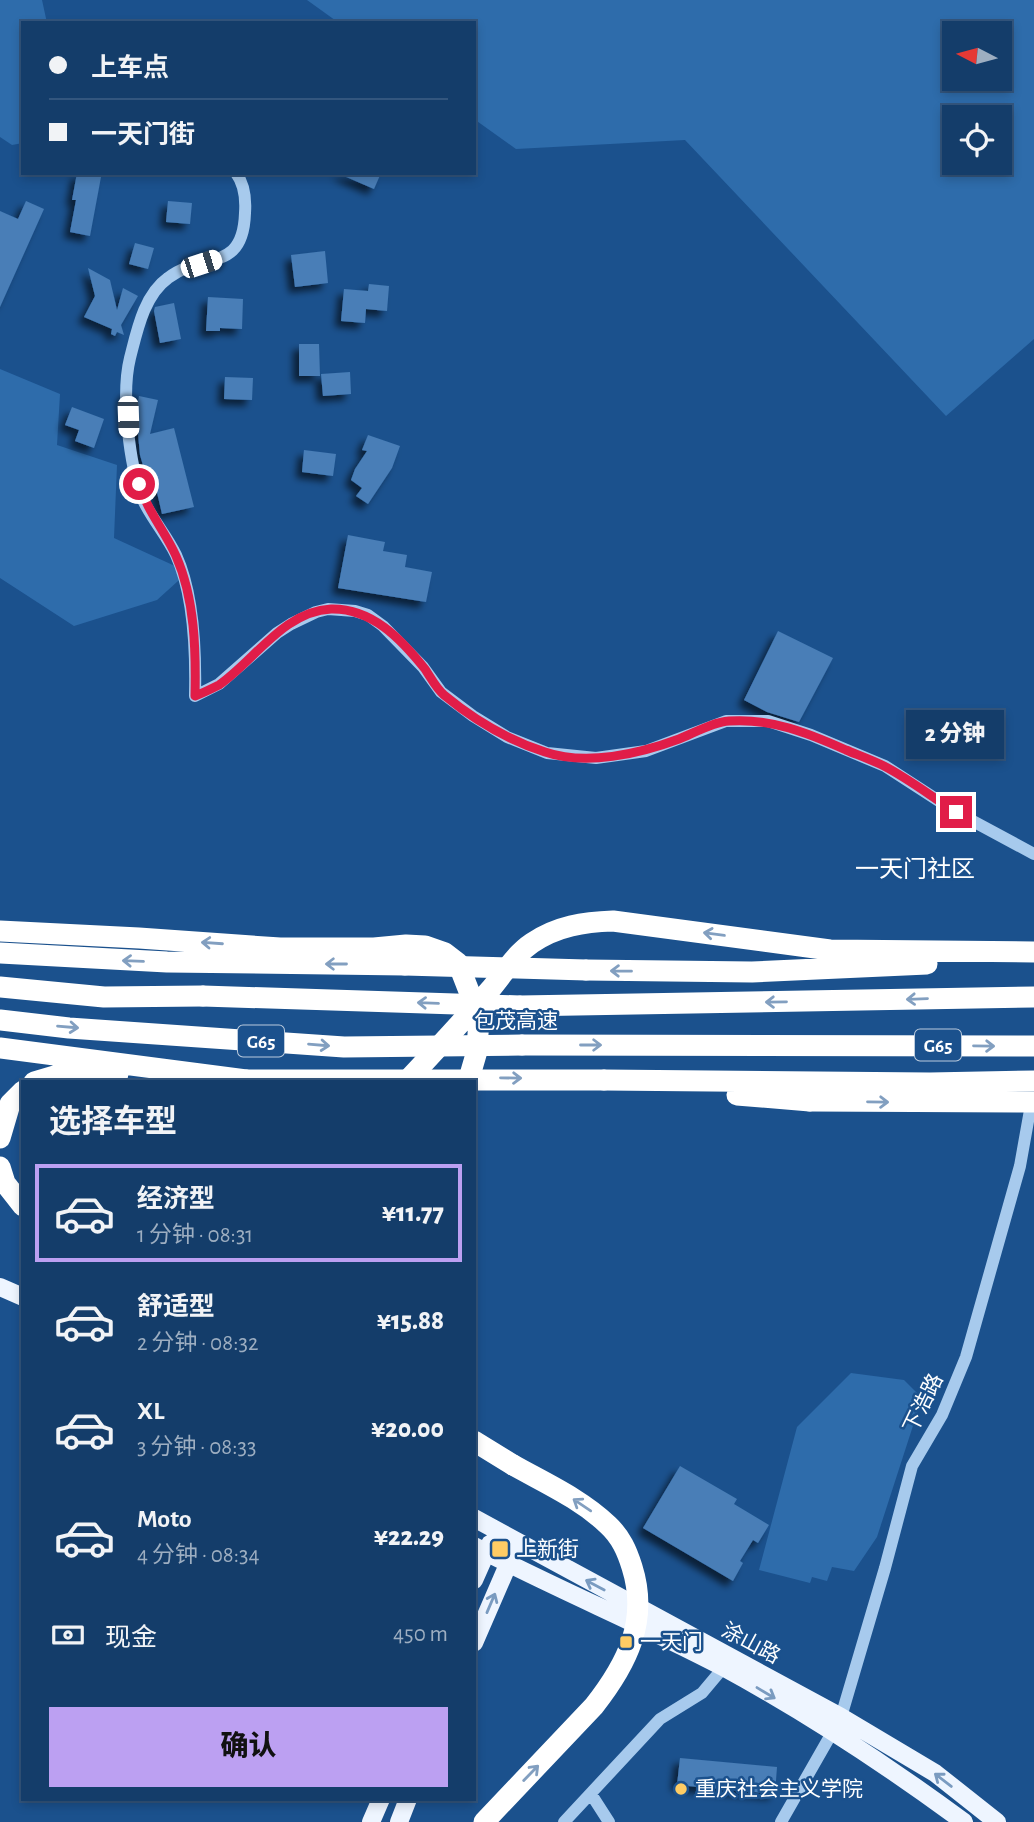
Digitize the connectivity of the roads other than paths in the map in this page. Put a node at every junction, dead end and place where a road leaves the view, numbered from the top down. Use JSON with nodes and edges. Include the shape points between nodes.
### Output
{"nodes":[{"id":1,"x":238,"y":175,"type":"edge"},
{"id":2,"x":1034,"y":853,"type":"edge"},
{"id":3,"x":0,"y":931,"type":"edge"},
{"id":4,"x":1034,"y":952,"type":"edge"},
{"id":5,"x":0,"y":953,"type":"edge"},
{"id":6,"x":833,"y":959,"type":"junction"},
{"id":7,"x":1034,"y":960,"type":"edge"},
{"id":8,"x":0,"y":987,"type":"edge"},
{"id":9,"x":1034,"y":997,"type":"edge"},
{"id":10,"x":0,"y":1020,"type":"edge"},
{"id":11,"x":1034,"y":1046,"type":"edge"},
{"id":12,"x":0,"y":1048,"type":"edge"},
{"id":13,"x":178,"y":1072,"type":"junction"},
{"id":14,"x":41,"y":1080,"type":"edge"},
{"id":15,"x":408,"y":1080,"type":"edge"},
{"id":16,"x":469,"y":1080,"type":"edge"},
{"id":17,"x":1034,"y":1083,"type":"edge"},
{"id":18,"x":810,"y":1092,"type":"junction"},
{"id":19,"x":21,"y":1093,"type":"edge"},
{"id":20,"x":1034,"y":1102,"type":"edge"},
{"id":21,"x":0,"y":1138,"type":"edge"},
{"id":22,"x":0,"y":1167,"type":"edge"},
{"id":23,"x":21,"y":1203,"type":"edge"},
{"id":24,"x":0,"y":1287,"type":"edge"},
{"id":25,"x":21,"y":1296,"type":"edge"},
{"id":26,"x":476,"y":1442,"type":"edge"},
{"id":27,"x":476,"y":1449,"type":"edge"},
{"id":28,"x":513,"y":1465,"type":"junction"},
{"id":29,"x":476,"y":1519,"type":"edge"},
{"id":30,"x":497,"y":1532,"type":"junction"},
{"id":31,"x":518,"y":1544,"type":"junction"},
{"id":32,"x":480,"y":1549,"type":"edge"},
{"id":33,"x":508,"y":1563,"type":"junction"},
{"id":34,"x":476,"y":1570,"type":"edge"},
{"id":35,"x":476,"y":1638,"type":"edge"},
{"id":36,"x":723,"y":1668,"type":"junction"},
{"id":37,"x":841,"y":1717,"type":"junction"},
{"id":38,"x":830,"y":1732,"type":"junction"},
{"id":39,"x":591,"y":1794,"type":"junction"},
{"id":40,"x":379,"y":1801,"type":"edge"},
{"id":41,"x":407,"y":1801,"type":"edge"},
{"id":42,"x":371,"y":1822,"type":"edge"},
{"id":43,"x":398,"y":1822,"type":"edge"},
{"id":44,"x":484,"y":1822,"type":"edge"},
{"id":45,"x":564,"y":1822,"type":"edge"},
{"id":46,"x":609,"y":1822,"type":"edge"},
{"id":47,"x":781,"y":1822,"type":"edge"},
{"id":48,"x":964,"y":1822,"type":"edge"},
{"id":49,"x":997,"y":1822,"type":"edge"}],
"edges":[{"from":1,"to":2,"type":"street","via":[[243,182],[245,204],[240,242],[230,253],[167,278],[146,305],[126,373],[129,439],[143,500],[176,555],[190,611],[196,653],[195,696],[219,684],[291,624],[328,609],[355,611],[383,626],[441,692],[473,716],[507,737],[547,753],[596,758],[646,751],[726,721],[768,722],[884,766],[956,812]]},
{"from":16,"to":3,"type":"highway","one_way":true,"bridge":true,"via":[[477,1051],[479,1017],[458,963],[425,946],[280,948]]},
{"from":4,"to":6,"type":"highway"},
{"from":6,"to":5,"type":"highway","one_way":true,"bridge":true,"via":[[725,972],[250,964]]},
{"from":6,"to":7,"type":"highway"},
{"from":6,"to":15,"type":"highway","one_way":true,"bridge":true,"via":[[613,921],[565,926],[514,958]]},
{"from":9,"to":8,"type":"highway","name":"包茂高速","number":"G65","one_way":true,"bridge":true,"via":[[520,1006],[104,997]]},
{"from":10,"to":11,"type":"highway","name":"包茂高速","number":"G65","one_way":true,"bridge":true,"via":[[344,1047]]},
{"from":12,"to":13,"type":"highway"},
{"from":13,"to":14,"type":"highway","via":[[61,1074]]},
{"from":13,"to":18,"type":"highway","one_way":true,"bridge":true,"via":[[246,1080],[610,1080],[703,1093]]},
{"from":17,"to":18,"type":"highway","via":[[930,1083]]},
{"from":17,"to":37,"type":"street","name":"下浩路","via":[[1020,1166],[966,1357],[942,1415],[912,1466]]},
{"from":18,"to":20,"type":"highway","one_way":true,"bridge":true},
{"from":19,"to":21,"type":"highway","via":[[10,1104]]},
{"from":22,"to":23,"type":"highway","via":[[5,1183]]},
{"from":24,"to":25,"type":"main road"},
{"from":26,"to":28,"type":"highway"},
{"from":27,"to":28,"type":"highway"},
{"from":44,"to":28,"type":"highway","one_way":true,"bridge":true,"via":[[611,1685],[633,1643],[638,1620],[635,1577],[622,1542],[593,1512]]},
{"from":29,"to":30,"type":"main road","name":"涂山路"},
{"from":30,"to":31,"type":"main road","name":"涂山路"},
{"from":30,"to":32,"type":"main road"},
{"from":31,"to":33,"type":"main road"},
{"from":37,"to":31,"type":"main road","name":"涂山路","one_way":true},
{"from":32,"to":33,"type":"main road","name":"涂山路"},
{"from":32,"to":34,"type":"main road"},
{"from":35,"to":33,"type":"main road","one_way":true},
{"from":33,"to":36,"type":"main road","name":"涂山路"},
{"from":36,"to":38,"type":"main road","name":"涂山路","one_way":true},
{"from":36,"to":39,"type":"street","via":[[702,1693],[660,1719]]},
{"from":37,"to":38,"type":"street","name":"下浩路"},
{"from":49,"to":37,"type":"main road","name":"涂山路","one_way":true,"via":[[935,1773]]},
{"from":38,"to":47,"type":"street","name":"下浩路"},
{"from":38,"to":48,"type":"main road","name":"涂山路"},
{"from":39,"to":45,"type":"street"},
{"from":39,"to":46,"type":"street"},
{"from":40,"to":42,"type":"main road"},
{"from":41,"to":43,"type":"main road"}]}
